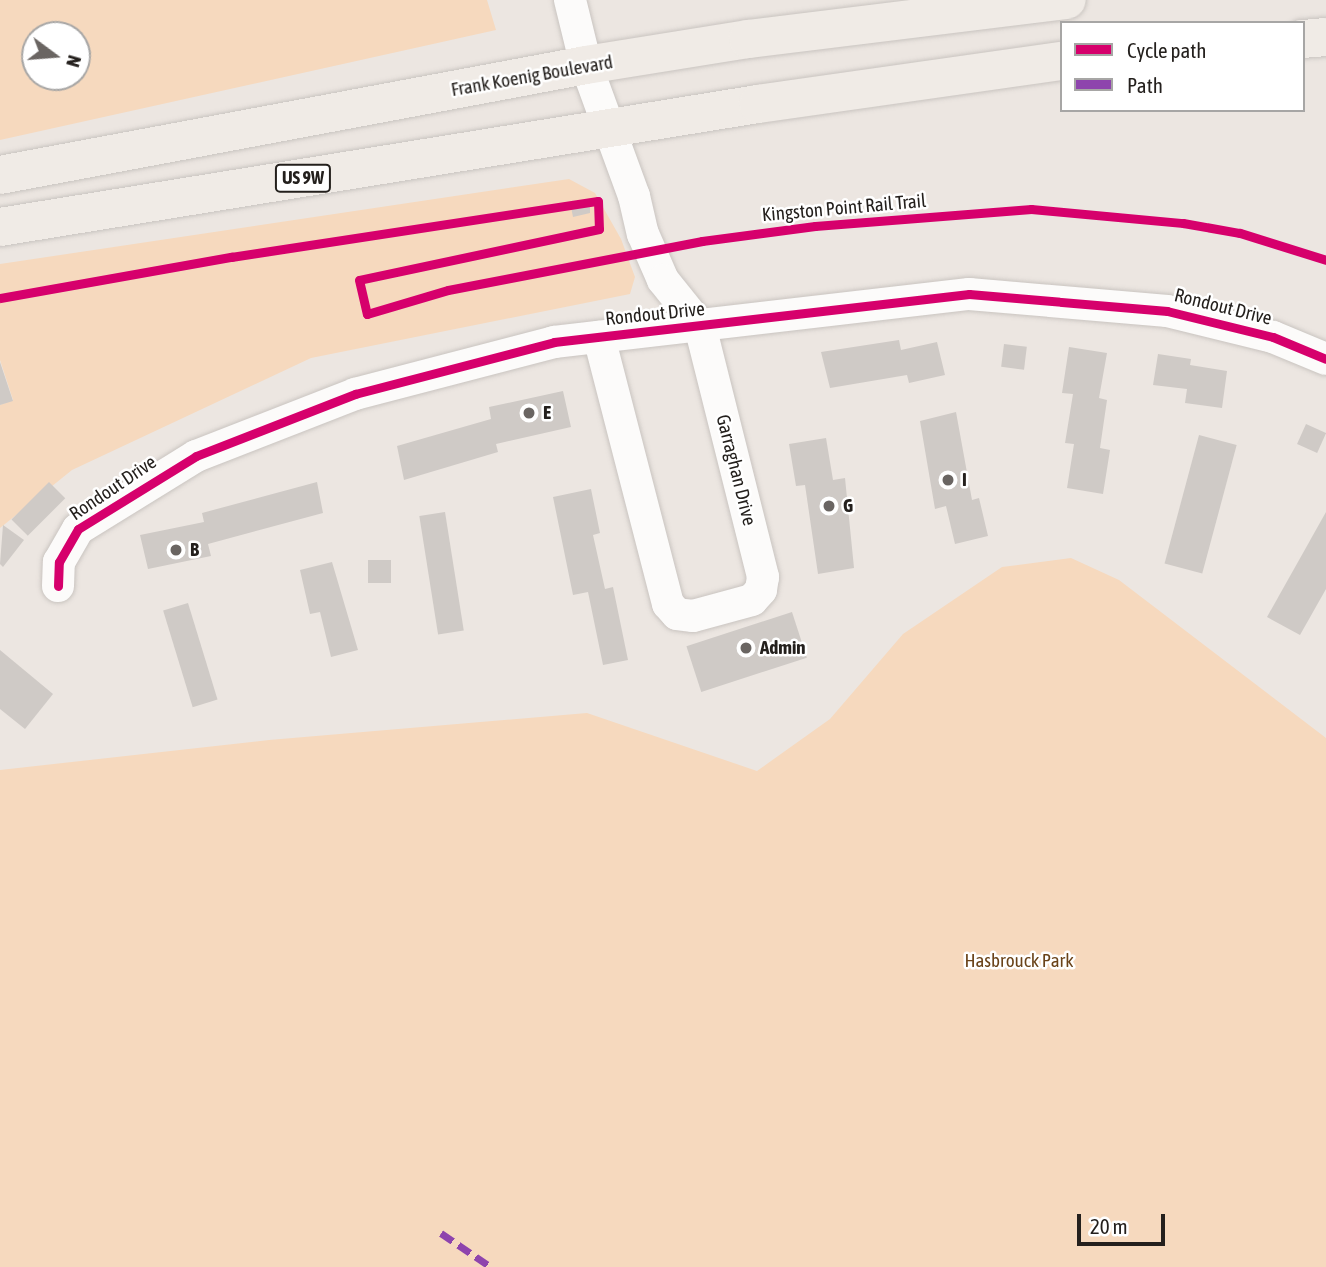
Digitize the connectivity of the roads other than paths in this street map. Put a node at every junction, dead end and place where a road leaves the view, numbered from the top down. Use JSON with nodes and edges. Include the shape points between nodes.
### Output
{"nodes":[{"id":1,"x":570,"y":0,"type":"edge"},
{"id":2,"x":1067,"y":0,"type":"edge"},
{"id":3,"x":1326,"y":37,"type":"edge"},
{"id":4,"x":1305,"y":39,"type":"edge"},
{"id":5,"x":1060,"y":61,"type":"edge"},
{"id":6,"x":586,"y":65,"type":"junction"},
{"id":7,"x":606,"y":129,"type":"junction"},
{"id":8,"x":0,"y":175,"type":"edge"},
{"id":9,"x":0,"y":227,"type":"edge"},
{"id":10,"x":700,"y":326,"type":"junction"},
{"id":11,"x":599,"y":337,"type":"junction"},
{"id":12,"x":1326,"y":359,"type":"edge"},
{"id":13,"x":58,"y":586,"type":"dead end"}],
"edges":[{"from":1,"to":6,"type":"street","name":"Garraghan Drive"},
{"from":2,"to":6,"type":"main road","name":"Frank Koenig Boulevard","via":[[748,39]]},
{"from":3,"to":4,"type":"main road"},
{"from":5,"to":7,"type":"main road","number":"US 9W"},
{"from":6,"to":7,"type":"street","name":"Garraghan Drive"},
{"from":6,"to":8,"type":"main road","name":"Frank Koenig Boulevard"},
{"from":7,"to":9,"type":"main road","number":"US 9W"},
{"from":7,"to":10,"type":"street","name":"Garraghan Drive","via":[[663,279]]},
{"from":10,"to":11,"type":"street","name":"Rondout Drive"},
{"from":10,"to":11,"type":"street","name":"Garraghan Drive","via":[[763,577],[761,590],[752,600],[692,616],[677,614],[668,604]]},
{"from":10,"to":12,"type":"street","name":"Rondout Drive","via":[[970,294],[1036,296],[1167,311],[1273,337]]},
{"from":11,"to":13,"type":"street","name":"Rondout Drive","via":[[554,342],[355,394],[196,456],[78,529],[59,562]]}]}
